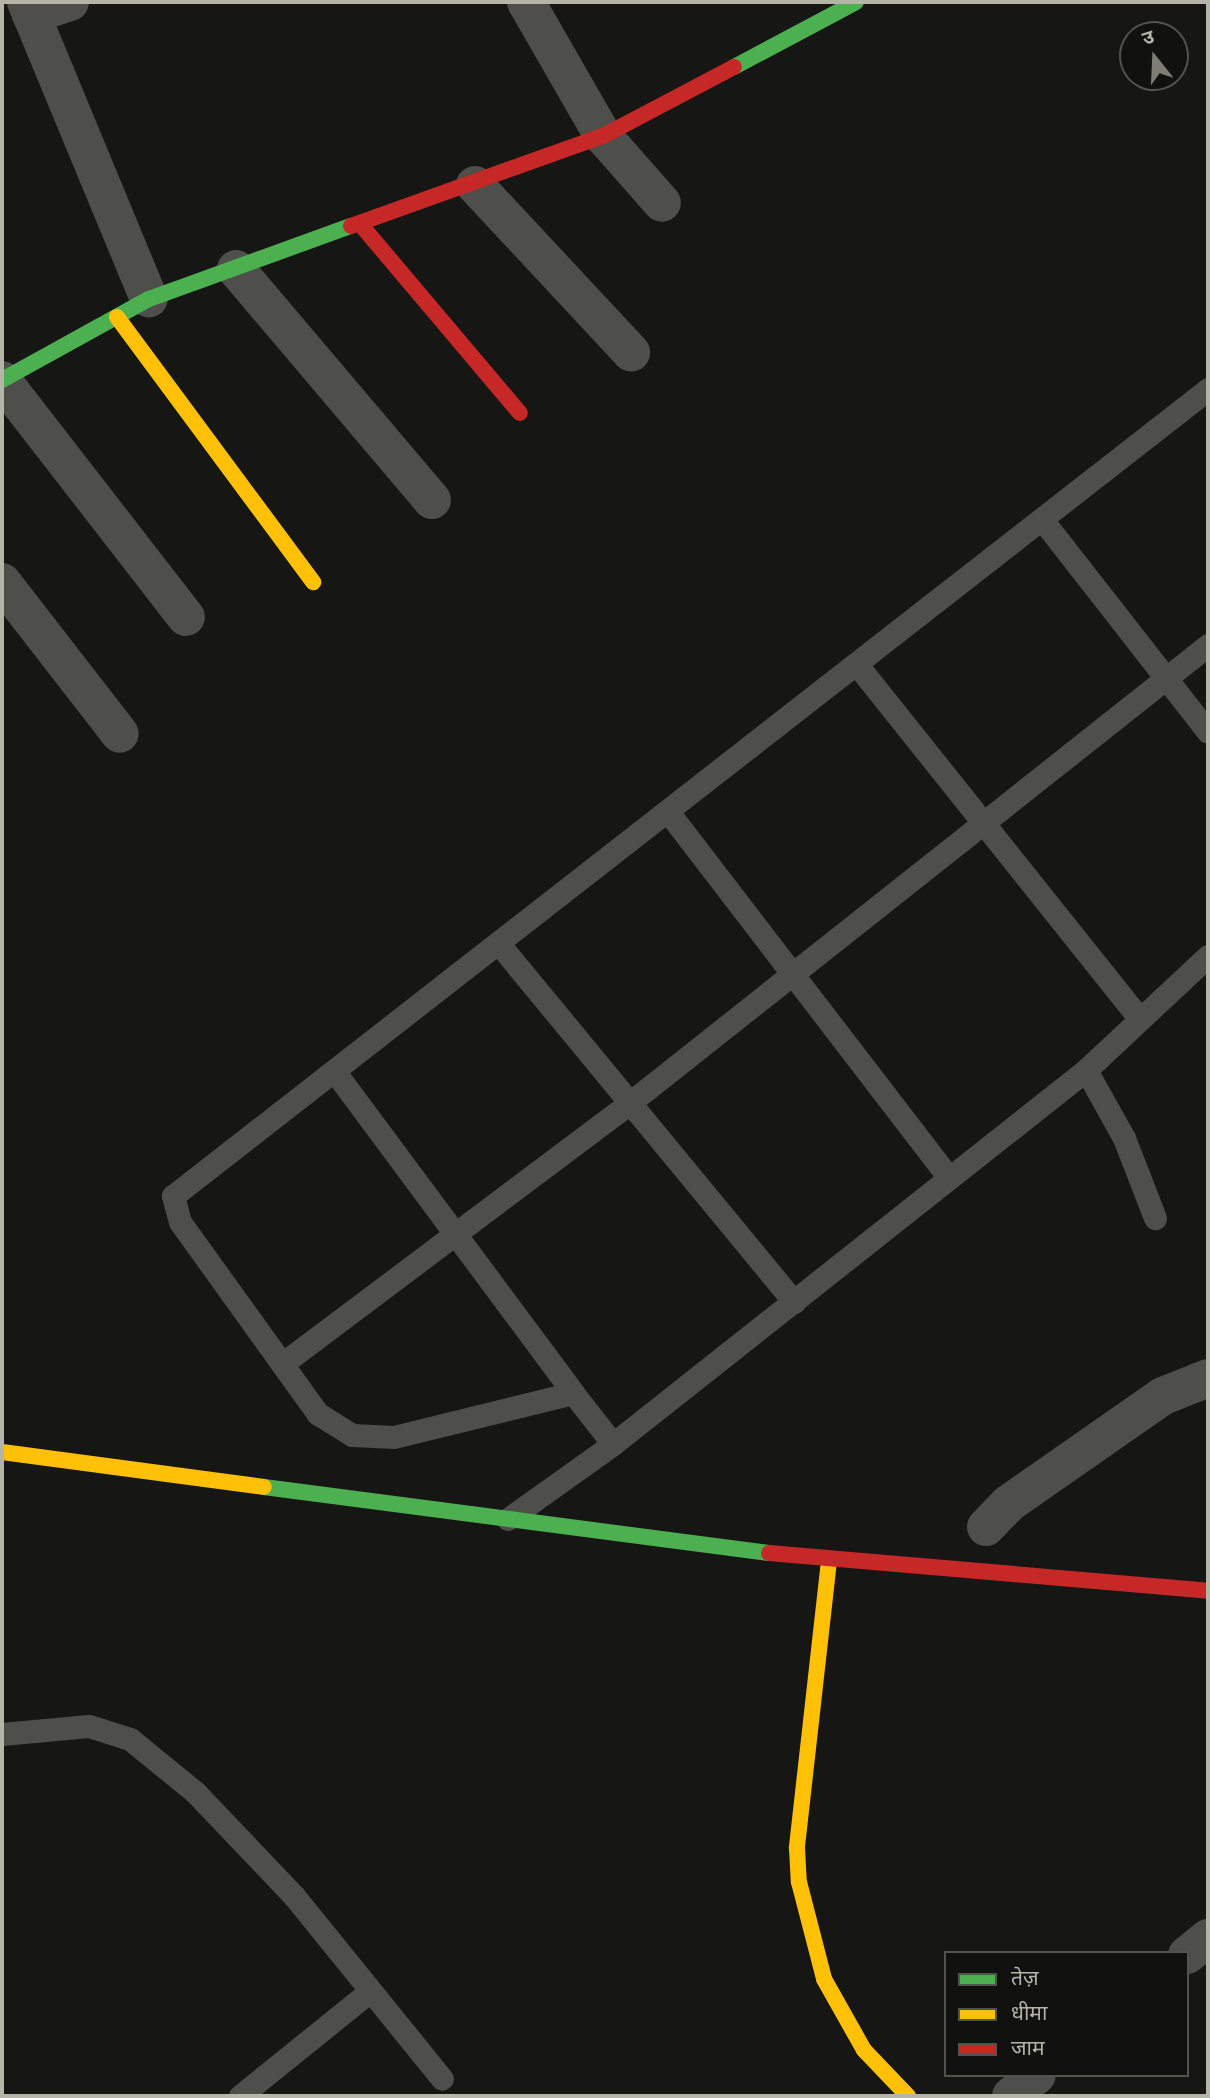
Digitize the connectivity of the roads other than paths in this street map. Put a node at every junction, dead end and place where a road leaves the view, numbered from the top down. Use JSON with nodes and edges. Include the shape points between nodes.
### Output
{"nodes":[{"id":1,"x":70,"y":2,"type":"edge"},
{"id":2,"x":526,"y":2,"type":"edge"},
{"id":3,"x":856,"y":2,"type":"edge"},
{"id":4,"x":29,"y":9,"type":"edge"},
{"id":5,"x":603,"y":136,"type":"junction"},
{"id":6,"x":475,"y":186,"type":"junction"},
{"id":7,"x":662,"y":203,"type":"dead end"},
{"id":8,"x":361,"y":225,"type":"junction"},
{"id":9,"x":236,"y":269,"type":"junction"},
{"id":10,"x":133,"y":308,"type":"junction"},
{"id":11,"x":632,"y":352,"type":"dead end"},
{"id":12,"x":2,"y":380,"type":"edge"},
{"id":13,"x":1208,"y":389,"type":"edge"},
{"id":14,"x":520,"y":413,"type":"dead end"},
{"id":15,"x":432,"y":500,"type":"dead end"},
{"id":16,"x":1044,"y":522,"type":"junction"},
{"id":17,"x":2,"y":582,"type":"edge"},
{"id":18,"x":313,"y":582,"type":"dead end"},
{"id":19,"x":186,"y":617,"type":"dead end"},
{"id":20,"x":1208,"y":645,"type":"edge"},
{"id":21,"x":858,"y":666,"type":"junction"},
{"id":22,"x":1164,"y":675,"type":"junction"},
{"id":23,"x":1208,"y":732,"type":"edge"},
{"id":24,"x":120,"y":734,"type":"dead end"},
{"id":25,"x":668,"y":813,"type":"junction"},
{"id":26,"x":981,"y":823,"type":"junction"},
{"id":27,"x":499,"y":944,"type":"junction"},
{"id":28,"x":1208,"y":956,"type":"edge"},
{"id":29,"x":792,"y":972,"type":"junction"},
{"id":30,"x":1140,"y":1019,"type":"junction"},
{"id":31,"x":1086,"y":1070,"type":"junction"},
{"id":32,"x":335,"y":1072,"type":"junction"},
{"id":33,"x":627,"y":1105,"type":"junction"},
{"id":34,"x":947,"y":1175,"type":"junction"},
{"id":35,"x":1155,"y":1219,"type":"dead end"},
{"id":36,"x":454,"y":1233,"type":"junction"},
{"id":37,"x":794,"y":1302,"type":"junction"},
{"id":38,"x":282,"y":1364,"type":"junction"},
{"id":39,"x":1208,"y":1378,"type":"edge"},
{"id":40,"x":573,"y":1393,"type":"junction"},
{"id":41,"x":613,"y":1444,"type":"junction"},
{"id":42,"x":2,"y":1452,"type":"edge"},
{"id":43,"x":505,"y":1521,"type":"junction"},
{"id":44,"x":986,"y":1527,"type":"dead end"},
{"id":45,"x":830,"y":1561,"type":"junction"},
{"id":46,"x":1208,"y":1591,"type":"edge"},
{"id":47,"x":2,"y":1734,"type":"edge"},
{"id":48,"x":1208,"y":1938,"type":"edge"},
{"id":49,"x":1189,"y":1953,"type":"edge"},
{"id":50,"x":370,"y":1991,"type":"junction"},
{"id":51,"x":1035,"y":2077,"type":"edge"},
{"id":52,"x":442,"y":2079,"type":"dead end"},
{"id":53,"x":240,"y":2096,"type":"edge"},
{"id":54,"x":908,"y":2096,"type":"edge"},
{"id":55,"x":1011,"y":2096,"type":"edge"}],
"edges":[{"from":1,"to":4,"type":"street"},
{"from":2,"to":5,"type":"street"},
{"from":3,"to":5,"type":"street"},
{"from":4,"to":10,"type":"street"},
{"from":5,"to":6,"type":"street"},
{"from":5,"to":7,"type":"street"},
{"from":6,"to":8,"type":"street"},
{"from":6,"to":11,"type":"street"},
{"from":8,"to":9,"type":"street"},
{"from":8,"to":14,"type":"street"},
{"from":9,"to":10,"type":"street"},
{"from":9,"to":15,"type":"street"},
{"from":10,"to":12,"type":"street"},
{"from":10,"to":18,"type":"street"},
{"from":12,"to":19,"type":"street"},
{"from":13,"to":16,"type":"lane"},
{"from":16,"to":21,"type":"lane"},
{"from":16,"to":22,"type":"lane"},
{"from":17,"to":24,"type":"street"},
{"from":20,"to":22,"type":"lane"},
{"from":21,"to":25,"type":"lane"},
{"from":21,"to":26,"type":"lane"},
{"from":22,"to":23,"type":"lane"},
{"from":22,"to":26,"type":"lane"},
{"from":25,"to":27,"type":"lane"},
{"from":25,"to":29,"type":"lane"},
{"from":26,"to":29,"type":"lane"},
{"from":26,"to":30,"type":"lane"},
{"from":27,"to":32,"type":"lane"},
{"from":27,"to":33,"type":"lane"},
{"from":28,"to":30,"type":"lane"},
{"from":29,"to":33,"type":"lane"},
{"from":29,"to":34,"type":"lane"},
{"from":30,"to":31,"type":"lane"},
{"from":31,"to":34,"type":"lane"},
{"from":31,"to":35,"type":"lane","via":[[1124,1138]]},
{"from":32,"to":36,"type":"lane"},
{"from":32,"to":38,"type":"lane","via":[[173,1196],[180,1222]]},
{"from":33,"to":36,"type":"lane"},
{"from":33,"to":37,"type":"lane"},
{"from":34,"to":37,"type":"lane"},
{"from":36,"to":38,"type":"lane"},
{"from":36,"to":40,"type":"lane"},
{"from":37,"to":41,"type":"lane"},
{"from":38,"to":40,"type":"lane","via":[[318,1413],[352,1435],[394,1437]]},
{"from":39,"to":44,"type":"street","via":[[1163,1396],[1007,1504]]},
{"from":40,"to":41,"type":"lane"},
{"from":41,"to":43,"type":"lane"},
{"from":42,"to":43,"type":"street"},
{"from":43,"to":45,"type":"street"},
{"from":45,"to":46,"type":"street"},
{"from":45,"to":54,"type":"street","via":[[799,1882],[824,1979],[864,2050]]},
{"from":47,"to":50,"type":"lane","via":[[89,1726],[130,1739],[195,1792],[294,1896]]},
{"from":48,"to":49,"type":"street"},
{"from":50,"to":52,"type":"lane"},
{"from":50,"to":53,"type":"lane"},
{"from":51,"to":55,"type":"street"}]}
